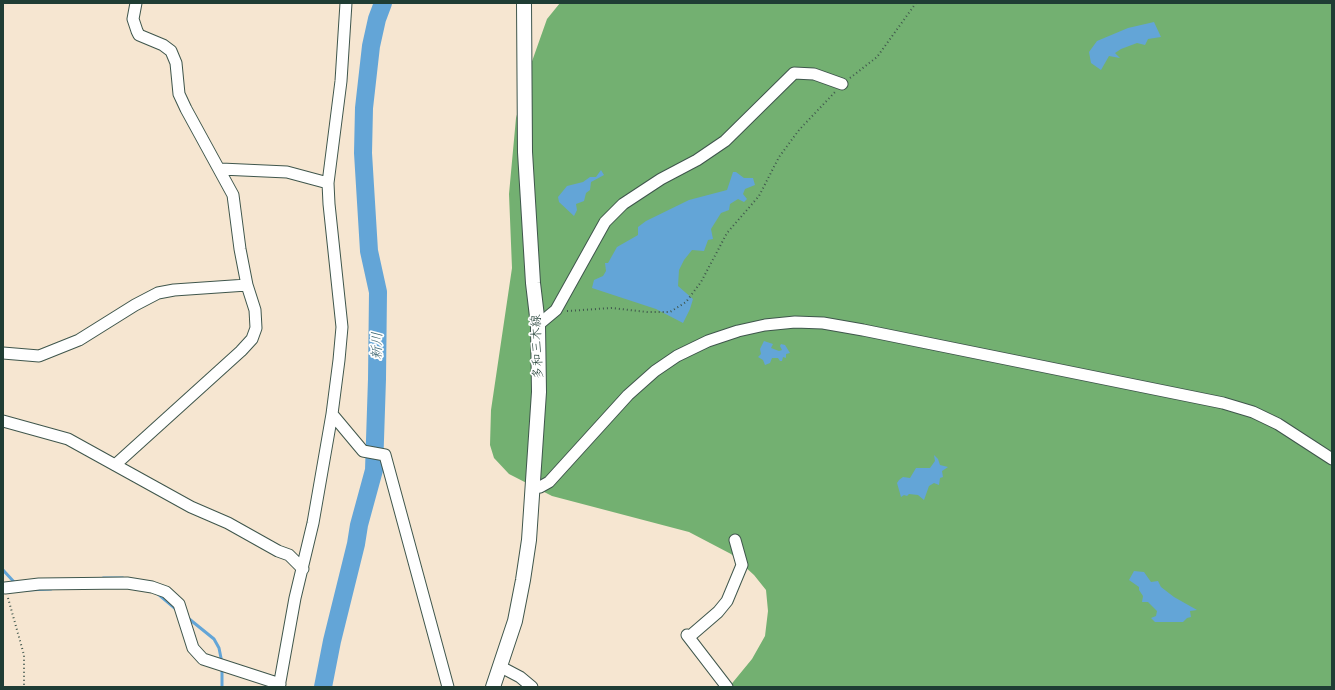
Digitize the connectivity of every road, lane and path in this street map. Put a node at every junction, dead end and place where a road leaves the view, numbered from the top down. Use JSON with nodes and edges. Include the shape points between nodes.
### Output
{"nodes":[{"id":1,"x":136,"y":3,"type":"edge"},
{"id":2,"x":346,"y":3,"type":"edge"},
{"id":3,"x":524,"y":3,"type":"edge"},
{"id":4,"x":916,"y":3,"type":"edge"},
{"id":5,"x":842,"y":84,"type":"junction"},
{"id":6,"x":221,"y":169,"type":"junction"},
{"id":7,"x":328,"y":183,"type":"junction"},
{"id":8,"x":247,"y":285,"type":"junction"},
{"id":9,"x":556,"y":310,"type":"junction"},
{"id":10,"x":538,"y":325,"type":"junction"},
{"id":11,"x":3,"y":353,"type":"edge"},
{"id":12,"x":332,"y":414,"type":"junction"},
{"id":13,"x":3,"y":421,"type":"edge"},
{"id":14,"x":1332,"y":459,"type":"edge"},
{"id":15,"x":115,"y":465,"type":"junction"},
{"id":16,"x":533,"y":488,"type":"junction"},
{"id":17,"x":735,"y":540,"type":"dead end"},
{"id":18,"x":303,"y":569,"type":"junction"},
{"id":19,"x":5,"y":588,"type":"joint"},
{"id":20,"x":501,"y":667,"type":"junction"},
{"id":21,"x":279,"y":685,"type":"edge"},
{"id":22,"x":24,"y":687,"type":"edge"},
{"id":23,"x":448,"y":687,"type":"edge"},
{"id":24,"x":493,"y":687,"type":"edge"},
{"id":25,"x":532,"y":687,"type":"edge"},
{"id":26,"x":727,"y":687,"type":"edge"}],
"edges":[{"from":1,"to":6,"type":"street","via":[[133,18],[136,31],[139,35],[171,50],[176,63],[179,94]]},
{"from":2,"to":7,"type":"street","via":[[341,81]]},
{"from":3,"to":10,"type":"main road","name":"多和三木線","via":[[525,152]]},
{"from":4,"to":5,"type":"path","via":[[877,57]]},
{"from":5,"to":9,"type":"street","via":[[814,74],[794,73],[725,141],[623,204],[605,222]]},
{"from":5,"to":9,"type":"path","via":[[799,130],[779,157],[759,196],[727,233],[701,282],[686,302],[670,312],[612,308],[572,312]]},
{"from":6,"to":7,"type":"street","via":[[287,172]]},
{"from":6,"to":8,"type":"street","via":[[233,195]]},
{"from":7,"to":12,"type":"street","via":[[342,327]]},
{"from":8,"to":11,"type":"street","via":[[158,293],[79,340],[39,356]]},
{"from":8,"to":15,"type":"street","via":[[255,310],[256,328],[252,339],[241,352]]},
{"from":9,"to":10,"type":"street"},
{"from":10,"to":16,"type":"main road","name":"多和三木線","via":[[539,392]]},
{"from":12,"to":18,"type":"street"},
{"from":12,"to":23,"type":"street","via":[[364,451],[385,455]]},
{"from":13,"to":15,"type":"street","via":[[68,438]]},
{"from":14,"to":16,"type":"street","via":[[1278,424],[1253,412],[1223,403],[863,330],[795,322],[738,331],[708,340],[677,356],[628,395],[549,482]]},
{"from":15,"to":18,"type":"street","via":[[191,507],[289,555]]},
{"from":16,"to":20,"type":"main road","name":"多和三木線","via":[[523,580],[515,622]]},
{"from":17,"to":26,"type":"street","via":[[742,565],[727,601],[718,612],[688,636]]},
{"from":18,"to":21,"type":"street"},
{"from":19,"to":21,"type":"street","via":[[39,584],[127,583],[152,587],[166,592],[179,604],[193,648],[202,659]]},
{"from":19,"to":22,"type":"path","via":[[24,655]]},
{"from":20,"to":24,"type":"main road","name":"多和三木線"},
{"from":20,"to":25,"type":"street"}]}
